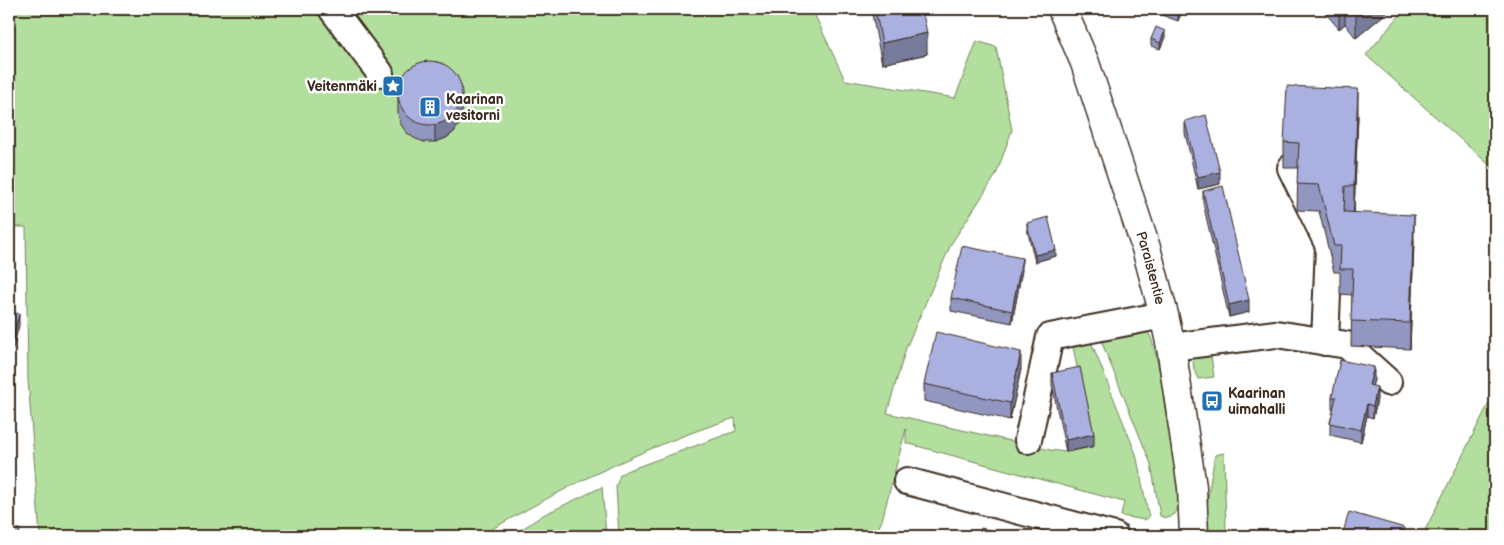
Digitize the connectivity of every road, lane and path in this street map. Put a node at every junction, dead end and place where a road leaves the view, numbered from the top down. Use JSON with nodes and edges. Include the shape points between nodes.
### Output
{"nodes":[{"id":1,"x":332,"y":9,"type":"edge"},
{"id":2,"x":1062,"y":9,"type":"edge"},
{"id":3,"x":380,"y":73,"type":"dead end"},
{"id":4,"x":1290,"y":168,"type":"edge"},
{"id":5,"x":1164,"y":315,"type":"junction"},
{"id":6,"x":1326,"y":342,"type":"junction"},
{"id":7,"x":1171,"y":346,"type":"junction"},
{"id":8,"x":1388,"y":382,"type":"dead end"},
{"id":9,"x":1028,"y":440,"type":"dead end"},
{"id":10,"x":907,"y":481,"type":"dead end"},
{"id":11,"x":1115,"y":536,"type":"edge"},
{"id":12,"x":1194,"y":536,"type":"edge"}],
"edges":[{"from":1,"to":3,"type":"lane"},
{"from":2,"to":5,"type":"main road","name":"Paraistentie","via":[[1085,63],[1140,230]]},
{"from":4,"to":6,"type":"lane","via":[[1329,246]]},
{"from":5,"to":7,"type":"main road","name":"Paraistentie"},
{"from":5,"to":9,"type":"lane","via":[[1050,337]]},
{"from":6,"to":7,"type":"lane","via":[[1276,334]]},
{"from":6,"to":8,"type":"lane","via":[[1347,345]]},
{"from":7,"to":12,"type":"main road","name":"Paraistentie","via":[[1192,487]]},
{"from":10,"to":11,"type":"lane"}]}
